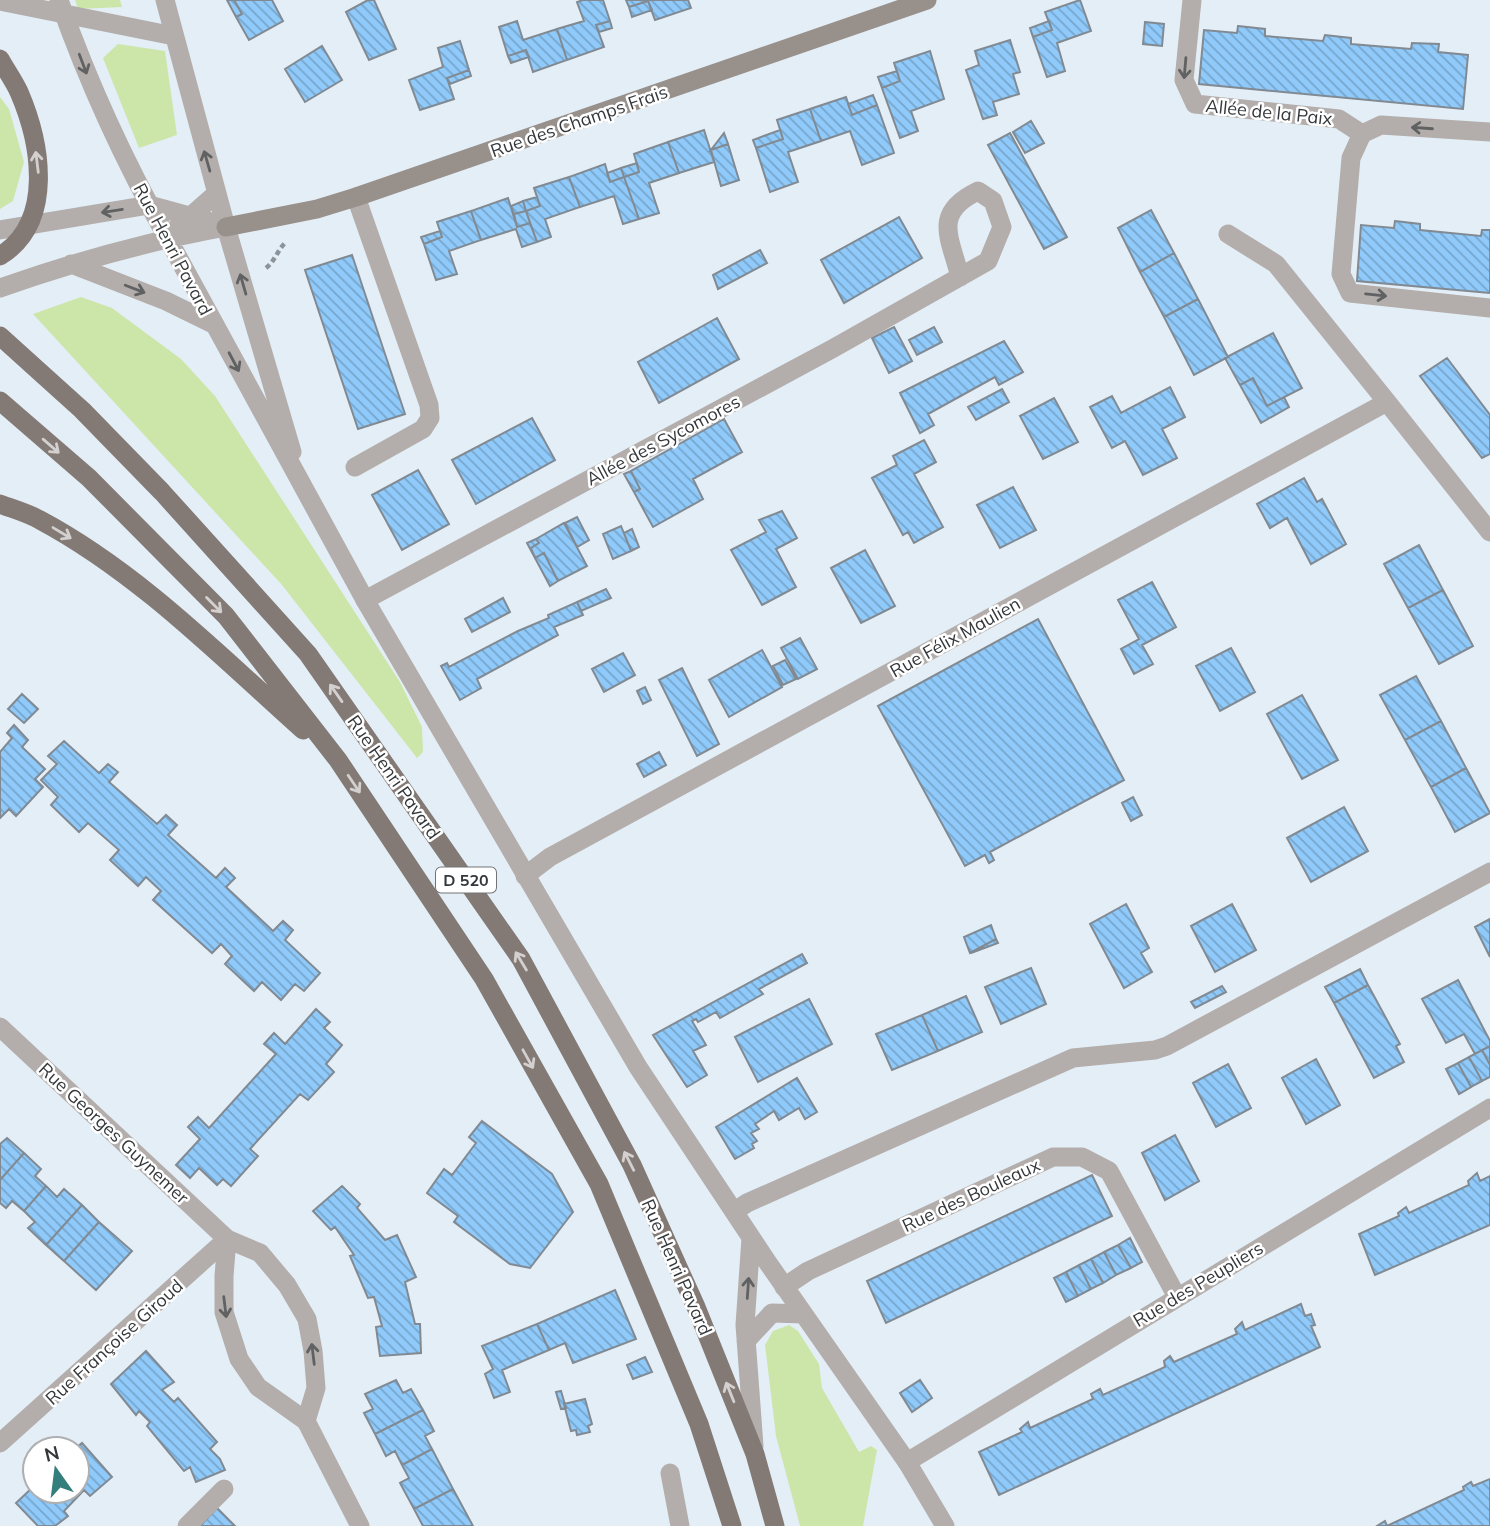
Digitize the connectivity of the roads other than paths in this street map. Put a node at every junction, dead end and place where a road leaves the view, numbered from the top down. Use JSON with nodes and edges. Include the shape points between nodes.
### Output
{"nodes":[{"id":1,"x":165,"y":0,"type":"edge"},
{"id":2,"x":928,"y":0,"type":"edge"},
{"id":3,"x":1192,"y":0,"type":"edge"},
{"id":4,"x":0,"y":1,"type":"edge"},
{"id":5,"x":61,"y":7,"type":"edge"},
{"id":6,"x":174,"y":36,"type":"junction"},
{"id":7,"x":0,"y":59,"type":"edge"},
{"id":8,"x":1490,"y":132,"type":"edge"},
{"id":9,"x":1362,"y":134,"type":"junction"},
{"id":10,"x":216,"y":194,"type":"junction"},
{"id":11,"x":356,"y":197,"type":"junction"},
{"id":12,"x":149,"y":205,"type":"junction"},
{"id":13,"x":30,"y":223,"type":"junction"},
{"id":14,"x":226,"y":227,"type":"junction"},
{"id":15,"x":0,"y":230,"type":"edge"},
{"id":16,"x":1228,"y":234,"type":"dead end"},
{"id":17,"x":167,"y":237,"type":"junction"},
{"id":18,"x":7,"y":252,"type":"edge"},
{"id":19,"x":71,"y":264,"type":"junction"},
{"id":20,"x":960,"y":277,"type":"dead end"},
{"id":21,"x":0,"y":288,"type":"edge"},
{"id":22,"x":1490,"y":308,"type":"edge"},
{"id":23,"x":213,"y":324,"type":"junction"},
{"id":24,"x":0,"y":336,"type":"edge"},
{"id":25,"x":0,"y":401,"type":"edge"},
{"id":26,"x":1387,"y":402,"type":"junction"},
{"id":27,"x":355,"y":467,"type":"dead end"},
{"id":28,"x":303,"y":490,"type":"junction"},
{"id":29,"x":0,"y":504,"type":"edge"},
{"id":30,"x":1490,"y":532,"type":"edge"},
{"id":31,"x":365,"y":600,"type":"junction"},
{"id":32,"x":338,"y":760,"type":"junction"},
{"id":33,"x":1490,"y":872,"type":"edge"},
{"id":34,"x":525,"y":876,"type":"junction"},
{"id":35,"x":0,"y":1027,"type":"edge"},
{"id":36,"x":1490,"y":1108,"type":"edge"},
{"id":37,"x":735,"y":1211,"type":"junction"},
{"id":38,"x":751,"y":1238,"type":"junction"},
{"id":39,"x":227,"y":1240,"type":"junction"},
{"id":40,"x":784,"y":1287,"type":"junction"},
{"id":41,"x":1177,"y":1297,"type":"junction"},
{"id":42,"x":803,"y":1314,"type":"junction"},
{"id":43,"x":746,"y":1341,"type":"junction"},
{"id":44,"x":306,"y":1421,"type":"junction"},
{"id":45,"x":0,"y":1443,"type":"edge"},
{"id":46,"x":755,"y":1454,"type":"junction"},
{"id":47,"x":907,"y":1461,"type":"junction"},
{"id":48,"x":670,"y":1472,"type":"dead end"},
{"id":49,"x":224,"y":1489,"type":"dead end"},
{"id":50,"x":187,"y":1526,"type":"edge"},
{"id":51,"x":360,"y":1526,"type":"edge"},
{"id":52,"x":680,"y":1526,"type":"edge"},
{"id":53,"x":733,"y":1526,"type":"edge"},
{"id":54,"x":775,"y":1526,"type":"edge"},
{"id":55,"x":945,"y":1526,"type":"edge"}],
"edges":[{"from":1,"to":6,"type":"street","name":"Rue Henri Pavard"},
{"from":2,"to":11,"type":"main road","name":"Rue des Champs Frais"},
{"from":3,"to":9,"type":"street","name":"Allée de la Paix","one_way":true,"via":[[1184,80],[1195,104],[1339,119]]},
{"from":4,"to":5,"type":"street"},
{"from":5,"to":6,"type":"street"},
{"from":5,"to":12,"type":"street","name":"Rue Henri Pavard","one_way":true,"via":[[94,92]]},
{"from":10,"to":6,"type":"street","name":"Rue Henri Pavard","one_way":true},
{"from":13,"to":7,"type":"main road","one_way":true,"via":[[40,188],[33,133],[19,91]]},
{"from":8,"to":9,"type":"street","one_way":true,"via":[[1381,125]]},
{"from":9,"to":22,"type":"street","one_way":true,"via":[[1351,158],[1341,274],[1350,293]]},
{"from":10,"to":14,"type":"street","name":"Rue Henri Pavard"},
{"from":10,"to":17,"type":"street"},
{"from":11,"to":14,"type":"main road","name":"Rue des Champs Frais"},
{"from":11,"to":27,"type":"street","via":[[430,418],[423,429]]},
{"from":12,"to":13,"type":"street","one_way":true},
{"from":12,"to":14,"type":"street"},
{"from":12,"to":17,"type":"street","name":"Rue Henri Pavard"},
{"from":13,"to":15,"type":"street"},
{"from":13,"to":18,"type":"main road"},
{"from":14,"to":17,"type":"street"},
{"from":28,"to":14,"type":"street","name":"Rue Henri Pavard","one_way":true},
{"from":16,"to":26,"type":"street","via":[[1276,264]]},
{"from":17,"to":19,"type":"street"},
{"from":17,"to":23,"type":"street","name":"Rue Henri Pavard"},
{"from":19,"to":21,"type":"street"},
{"from":19,"to":23,"type":"street","one_way":true},
{"from":20,"to":31,"type":"street","name":"Allée des Sycomores"},
{"from":23,"to":28,"type":"street","name":"Rue Henri Pavard","one_way":true},
{"from":46,"to":24,"type":"main road","name":"Rue Henri Pavard","number":"D 520","one_way":true,"via":[[632,1166],[521,959],[308,654],[162,492],[82,410]]},
{"from":25,"to":32,"type":"main road","name":"Rue Henri Pavard","number":"D 520","one_way":true,"via":[[89,478],[226,616]]},
{"from":26,"to":30,"type":"street"},
{"from":26,"to":34,"type":"street","name":"Rue Félix Maulien","via":[[574,844]]},
{"from":28,"to":31,"type":"street","name":"Rue Henri Pavard"},
{"from":29,"to":32,"type":"main road","one_way":true,"via":[[38,519],[137,584]]},
{"from":31,"to":34,"type":"street","name":"Rue Henri Pavard"},
{"from":32,"to":53,"type":"main road","name":"Rue Henri Pavard","number":"D 520","one_way":true,"via":[[484,979],[599,1184],[699,1424]]},
{"from":33,"to":37,"type":"street","via":[[1167,1046],[1073,1058]]},
{"from":34,"to":37,"type":"street","name":"Rue Henri Pavard","via":[[638,1067]]},
{"from":35,"to":39,"type":"street","name":"Rue Georges Guynemer"},
{"from":36,"to":41,"type":"street","name":"Rue des Peupliers"},
{"from":37,"to":38,"type":"street","name":"Rue Henri Pavard"},
{"from":38,"to":40,"type":"street","name":"Rue Henri Pavard"},
{"from":43,"to":38,"type":"street","one_way":true},
{"from":39,"to":44,"type":"street","one_way":true,"via":[[225,1312],[239,1359],[258,1387]]},
{"from":44,"to":39,"type":"street","one_way":true,"via":[[316,1388],[307,1319],[288,1285],[260,1253]]},
{"from":39,"to":45,"type":"street","name":"Rue Françoise Giroud"},
{"from":40,"to":41,"type":"street","name":"Rue des Bouleaux","via":[[808,1271],[1053,1157],[1082,1157],[1109,1171]]},
{"from":40,"to":42,"type":"street","name":"Rue Henri Pavard"},
{"from":41,"to":47,"type":"street","name":"Rue des Peupliers"},
{"from":42,"to":43,"type":"street","via":[[772,1313]]},
{"from":42,"to":47,"type":"street","name":"Rue Henri Pavard"},
{"from":43,"to":46,"type":"street"},
{"from":44,"to":51,"type":"street"},
{"from":46,"to":54,"type":"main road","name":"Rue Henri Pavard","number":"D 520"},
{"from":47,"to":55,"type":"street","name":"Rue Henri Pavard"},
{"from":48,"to":52,"type":"street"},
{"from":49,"to":50,"type":"street"}]}
